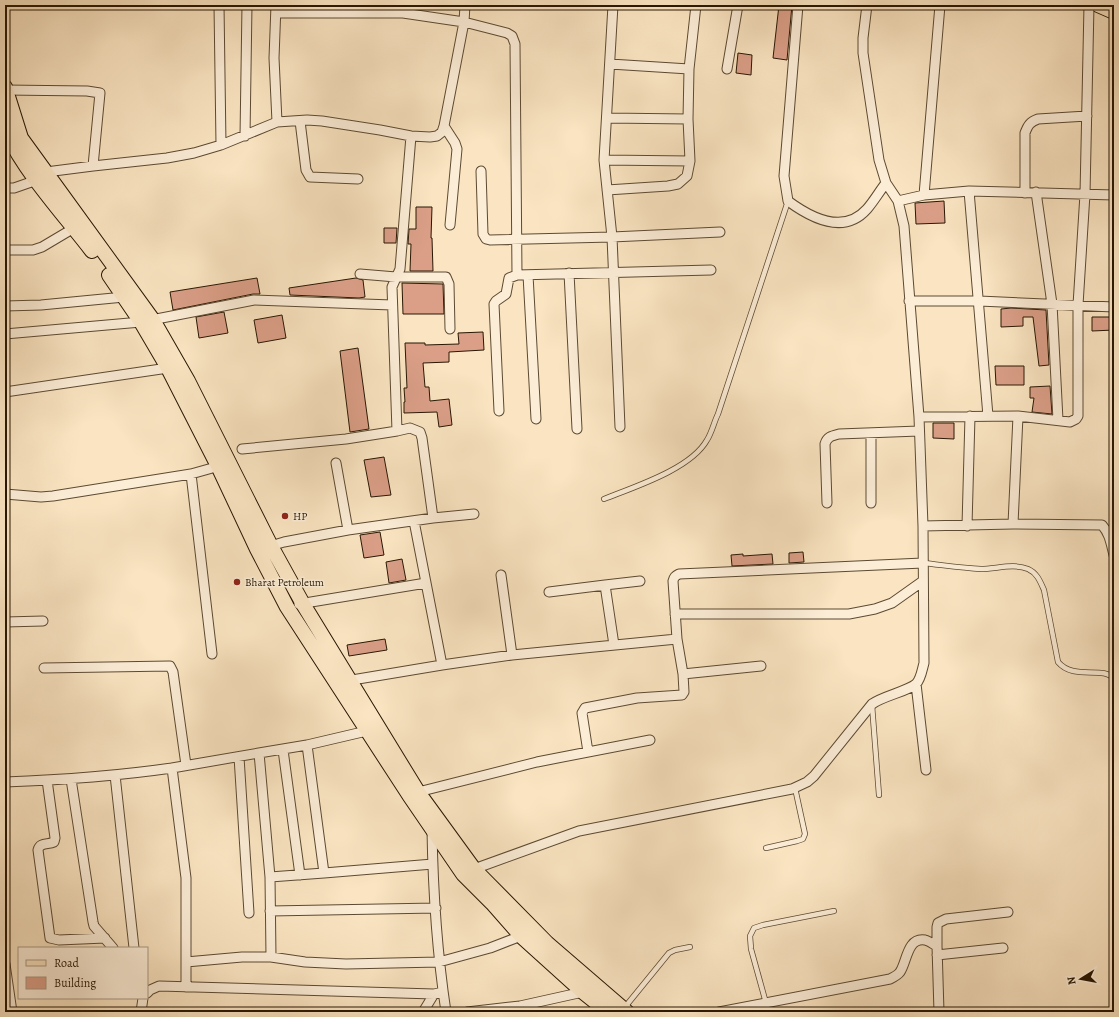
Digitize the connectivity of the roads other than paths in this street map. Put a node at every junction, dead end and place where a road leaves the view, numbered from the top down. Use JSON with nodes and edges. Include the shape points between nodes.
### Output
{"nodes":[{"id":1,"x":218,"y":5,"type":"edge"},
{"id":2,"x":246,"y":5,"type":"edge"},
{"id":3,"x":465,"y":5,"type":"edge"},
{"id":4,"x":613,"y":5,"type":"edge"},
{"id":5,"x":696,"y":5,"type":"edge"},
{"id":6,"x":738,"y":5,"type":"edge"},
{"id":7,"x":798,"y":5,"type":"edge"},
{"id":8,"x":867,"y":5,"type":"edge"},
{"id":9,"x":940,"y":5,"type":"edge"},
{"id":10,"x":1089,"y":5,"type":"edge"},
{"id":11,"x":1098,"y":5,"type":"edge"},
{"id":12,"x":276,"y":9,"type":"edge"},
{"id":13,"x":1114,"y":12,"type":"edge"},
{"id":14,"x":464,"y":22,"type":"junction"},
{"id":15,"x":610,"y":64,"type":"junction"},
{"id":16,"x":689,"y":69,"type":"junction"},
{"id":17,"x":727,"y":69,"type":"dead end"},
{"id":18,"x":5,"y":89,"type":"edge"},
{"id":19,"x":1087,"y":116,"type":"junction"},
{"id":20,"x":607,"y":118,"type":"junction"},
{"id":21,"x":688,"y":119,"type":"junction"},
{"id":22,"x":300,"y":121,"type":"junction"},
{"id":23,"x":277,"y":122,"type":"junction"},
{"id":24,"x":444,"y":126,"type":"junction"},
{"id":25,"x":5,"y":130,"type":"edge"},
{"id":26,"x":245,"y":136,"type":"junction"},
{"id":27,"x":411,"y":136,"type":"junction"},
{"id":28,"x":221,"y":145,"type":"junction"},
{"id":29,"x":604,"y":160,"type":"junction"},
{"id":30,"x":690,"y":161,"type":"junction"},
{"id":31,"x":93,"y":166,"type":"junction"},
{"id":32,"x":481,"y":171,"type":"dead end"},
{"id":33,"x":41,"y":176,"type":"junction"},
{"id":34,"x":358,"y":179,"type":"dead end"},
{"id":35,"x":886,"y":183,"type":"junction"},
{"id":36,"x":5,"y":188,"type":"edge"},
{"id":37,"x":607,"y":190,"type":"junction"},
{"id":38,"x":969,"y":191,"type":"junction"},
{"id":39,"x":1026,"y":192,"type":"junction"},
{"id":40,"x":1036,"y":192,"type":"junction"},
{"id":41,"x":1085,"y":194,"type":"junction"},
{"id":42,"x":924,"y":195,"type":"junction"},
{"id":43,"x":1114,"y":195,"type":"edge"},
{"id":44,"x":788,"y":201,"type":"junction"},
{"id":45,"x":898,"y":201,"type":"junction"},
{"id":46,"x":450,"y":225,"type":"dead end"},
{"id":47,"x":74,"y":228,"type":"junction"},
{"id":48,"x":720,"y":232,"type":"dead end"},
{"id":49,"x":612,"y":237,"type":"junction"},
{"id":50,"x":517,"y":239,"type":"junction"},
{"id":51,"x":5,"y":250,"type":"edge"},
{"id":52,"x":711,"y":270,"type":"dead end"},
{"id":53,"x":569,"y":273,"type":"junction"},
{"id":54,"x":612,"y":273,"type":"junction"},
{"id":55,"x":360,"y":274,"type":"dead end"},
{"id":56,"x":517,"y":275,"type":"junction"},
{"id":57,"x":528,"y":275,"type":"junction"},
{"id":58,"x":396,"y":277,"type":"junction"},
{"id":59,"x":124,"y":297,"type":"junction"},
{"id":60,"x":909,"y":301,"type":"junction"},
{"id":61,"x":979,"y":301,"type":"junction"},
{"id":62,"x":1052,"y":304,"type":"junction"},
{"id":63,"x":392,"y":305,"type":"junction"},
{"id":64,"x":1078,"y":305,"type":"junction"},
{"id":65,"x":5,"y":306,"type":"edge"},
{"id":66,"x":1114,"y":307,"type":"edge"},
{"id":67,"x":147,"y":321,"type":"junction"},
{"id":68,"x":450,"y":329,"type":"dead end"},
{"id":69,"x":5,"y":334,"type":"edge"},
{"id":70,"x":168,"y":368,"type":"junction"},
{"id":71,"x":5,"y":392,"type":"edge"},
{"id":72,"x":499,"y":411,"type":"dead end"},
{"id":73,"x":970,"y":416,"type":"junction"},
{"id":74,"x":988,"y":416,"type":"junction"},
{"id":75,"x":1018,"y":416,"type":"junction"},
{"id":76,"x":919,"y":417,"type":"junction"},
{"id":77,"x":536,"y":419,"type":"dead end"},
{"id":78,"x":1058,"y":420,"type":"junction"},
{"id":79,"x":620,"y":427,"type":"dead end"},
{"id":80,"x":577,"y":429,"type":"dead end"},
{"id":81,"x":919,"y":430,"type":"junction"},
{"id":82,"x":397,"y":431,"type":"junction"},
{"id":83,"x":871,"y":433,"type":"junction"},
{"id":84,"x":242,"y":449,"type":"dead end"},
{"id":85,"x":336,"y":463,"type":"dead end"},
{"id":86,"x":224,"y":465,"type":"junction"},
{"id":87,"x":191,"y":474,"type":"junction"},
{"id":88,"x":5,"y":494,"type":"edge"},
{"id":89,"x":604,"y":499,"type":"dead end"},
{"id":90,"x":827,"y":503,"type":"dead end"},
{"id":91,"x":871,"y":503,"type":"dead end"},
{"id":92,"x":474,"y":514,"type":"dead end"},
{"id":93,"x":433,"y":518,"type":"junction"},
{"id":94,"x":414,"y":522,"type":"junction"},
{"id":95,"x":1013,"y":524,"type":"junction"},
{"id":96,"x":923,"y":526,"type":"junction"},
{"id":97,"x":967,"y":526,"type":"junction"},
{"id":98,"x":348,"y":530,"type":"junction"},
{"id":99,"x":271,"y":546,"type":"junction"},
{"id":100,"x":257,"y":549,"type":"junction"},
{"id":101,"x":1114,"y":555,"type":"edge"},
{"id":102,"x":923,"y":563,"type":"junction"},
{"id":103,"x":501,"y":575,"type":"dead end"},
{"id":104,"x":640,"y":581,"type":"dead end"},
{"id":105,"x":923,"y":581,"type":"junction"},
{"id":106,"x":426,"y":583,"type":"junction"},
{"id":107,"x":605,"y":585,"type":"junction"},
{"id":108,"x":549,"y":592,"type":"dead end"},
{"id":109,"x":303,"y":604,"type":"junction"},
{"id":110,"x":287,"y":606,"type":"junction"},
{"id":111,"x":675,"y":614,"type":"junction"},
{"id":112,"x":43,"y":621,"type":"dead end"},
{"id":113,"x":5,"y":622,"type":"edge"},
{"id":114,"x":677,"y":639,"type":"junction"},
{"id":115,"x":614,"y":645,"type":"junction"},
{"id":116,"x":212,"y":654,"type":"dead end"},
{"id":117,"x":512,"y":655,"type":"junction"},
{"id":118,"x":442,"y":664,"type":"junction"},
{"id":119,"x":761,"y":666,"type":"dead end"},
{"id":120,"x":44,"y":668,"type":"dead end"},
{"id":121,"x":683,"y":674,"type":"junction"},
{"id":122,"x":1114,"y":679,"type":"edge"},
{"id":123,"x":343,"y":682,"type":"junction"},
{"id":124,"x":916,"y":684,"type":"junction"},
{"id":125,"x":872,"y":704,"type":"junction"},
{"id":126,"x":373,"y":729,"type":"junction"},
{"id":127,"x":650,"y":740,"type":"dead end"},
{"id":128,"x":307,"y":745,"type":"junction"},
{"id":129,"x":283,"y":750,"type":"junction"},
{"id":130,"x":588,"y":752,"type":"junction"},
{"id":131,"x":259,"y":753,"type":"junction"},
{"id":132,"x":239,"y":757,"type":"junction"},
{"id":133,"x":186,"y":765,"type":"junction"},
{"id":134,"x":172,"y":768,"type":"junction"},
{"id":135,"x":926,"y":770,"type":"dead end"},
{"id":136,"x":115,"y":775,"type":"junction"},
{"id":137,"x":71,"y":779,"type":"junction"},
{"id":138,"x":47,"y":780,"type":"junction"},
{"id":139,"x":5,"y":782,"type":"edge"},
{"id":140,"x":795,"y":788,"type":"junction"},
{"id":141,"x":418,"y":792,"type":"junction"},
{"id":142,"x":879,"y":796,"type":"dead end"},
{"id":143,"x":435,"y":824,"type":"junction"},
{"id":144,"x":766,"y":848,"type":"dead end"},
{"id":145,"x":433,"y":864,"type":"junction"},
{"id":146,"x":474,"y":869,"type":"junction"},
{"id":147,"x":324,"y":873,"type":"junction"},
{"id":148,"x":300,"y":875,"type":"junction"},
{"id":149,"x":270,"y":877,"type":"junction"},
{"id":150,"x":436,"y":908,"type":"junction"},
{"id":151,"x":270,"y":911,"type":"junction"},
{"id":152,"x":834,"y":911,"type":"dead end"},
{"id":153,"x":1008,"y":912,"type":"dead end"},
{"id":154,"x":250,"y":913,"type":"dead end"},
{"id":155,"x":522,"y":936,"type":"junction"},
{"id":156,"x":105,"y":938,"type":"junction"},
{"id":157,"x":112,"y":947,"type":"edge"},
{"id":158,"x":134,"y":947,"type":"edge"},
{"id":159,"x":690,"y":947,"type":"dead end"},
{"id":160,"x":1003,"y":948,"type":"dead end"},
{"id":161,"x":937,"y":950,"type":"junction"},
{"id":162,"x":270,"y":957,"type":"junction"},
{"id":163,"x":186,"y":962,"type":"junction"},
{"id":164,"x":439,"y":962,"type":"junction"},
{"id":165,"x":5,"y":964,"type":"edge"},
{"id":166,"x":186,"y":986,"type":"junction"},
{"id":167,"x":148,"y":992,"type":"edge"},
{"id":168,"x":583,"y":992,"type":"junction"},
{"id":169,"x":438,"y":993,"type":"junction"},
{"id":170,"x":143,"y":999,"type":"edge"},
{"id":171,"x":8,"y":1001,"type":"edge"},
{"id":172,"x":766,"y":1003,"type":"junction"},
{"id":173,"x":626,"y":1010,"type":"edge"},
{"id":174,"x":12,"y":1012,"type":"edge"},
{"id":175,"x":141,"y":1012,"type":"edge"},
{"id":176,"x":423,"y":1012,"type":"edge"},
{"id":177,"x":446,"y":1012,"type":"edge"},
{"id":178,"x":468,"y":1012,"type":"edge"},
{"id":179,"x":608,"y":1012,"type":"edge"},
{"id":180,"x":719,"y":1012,"type":"edge"},
{"id":181,"x":939,"y":1012,"type":"edge"}],
"edges":[{"from":1,"to":28,"type":"street"},
{"from":2,"to":26,"type":"street"},
{"from":3,"to":14,"type":"street"},
{"from":4,"to":15,"type":"street"},
{"from":5,"to":16,"type":"street"},
{"from":6,"to":17,"type":"street"},
{"from":7,"to":44,"type":"street","via":[[784,176]]},
{"from":8,"to":35,"type":"street","via":[[863,53],[876,146]]},
{"from":9,"to":42,"type":"street"},
{"from":10,"to":19,"type":"street"},
{"from":11,"to":13,"type":"main road"},
{"from":12,"to":14,"type":"street","via":[[403,13]]},
{"from":12,"to":23,"type":"street","via":[[274,58]]},
{"from":14,"to":24,"type":"street"},
{"from":14,"to":50,"type":"street","via":[[507,33],[514,39]]},
{"from":15,"to":16,"type":"street"},
{"from":15,"to":20,"type":"street"},
{"from":16,"to":21,"type":"street"},
{"from":18,"to":31,"type":"street","via":[[100,94]]},
{"from":18,"to":33,"type":"main road","via":[[21,138]]},
{"from":19,"to":39,"type":"street","via":[[1038,119],[1028,125],[1025,133]]},
{"from":19,"to":41,"type":"street"},
{"from":20,"to":21,"type":"street"},
{"from":20,"to":29,"type":"street"},
{"from":21,"to":30,"type":"street"},
{"from":22,"to":23,"type":"street"},
{"from":22,"to":27,"type":"street","via":[[345,124]]},
{"from":22,"to":34,"type":"street","via":[[306,170],[310,177]]},
{"from":23,"to":26,"type":"street"},
{"from":24,"to":27,"type":"street","via":[[437,136]]},
{"from":24,"to":46,"type":"street","via":[[455,143],[457,156]]},
{"from":25,"to":33,"type":"main road","via":[[11,141]]},
{"from":26,"to":28,"type":"street"},
{"from":27,"to":58,"type":"street","via":[[401,263]]},
{"from":28,"to":31,"type":"street","via":[[167,158]]},
{"from":29,"to":30,"type":"street"},
{"from":29,"to":37,"type":"street"},
{"from":30,"to":37,"type":"street","via":[[687,176],[678,184]]},
{"from":31,"to":33,"type":"street"},
{"from":32,"to":50,"type":"street","via":[[484,237],[490,240]]},
{"from":33,"to":36,"type":"street","via":[[14,188]]},
{"from":33,"to":47,"type":"main road"},
{"from":33,"to":67,"type":"main road"},
{"from":35,"to":44,"type":"street","via":[[866,210],[853,220],[837,223],[800,210]]},
{"from":35,"to":45,"type":"street"},
{"from":37,"to":49,"type":"street"},
{"from":38,"to":39,"type":"street"},
{"from":38,"to":42,"type":"street"},
{"from":38,"to":61,"type":"street"},
{"from":39,"to":40,"type":"street"},
{"from":40,"to":41,"type":"street"},
{"from":40,"to":62,"type":"street"},
{"from":41,"to":43,"type":"street"},
{"from":41,"to":64,"type":"street"},
{"from":42,"to":45,"type":"street"},
{"from":44,"to":89,"type":"lane","via":[[707,441],[693,456],[675,469]]},
{"from":45,"to":60,"type":"street","via":[[904,226]]},
{"from":47,"to":51,"type":"street","via":[[33,250]]},
{"from":47,"to":59,"type":"main road"},
{"from":48,"to":49,"type":"street"},
{"from":49,"to":50,"type":"street"},
{"from":49,"to":54,"type":"street"},
{"from":50,"to":56,"type":"street"},
{"from":52,"to":54,"type":"street"},
{"from":53,"to":54,"type":"street"},
{"from":53,"to":57,"type":"street"},
{"from":53,"to":80,"type":"street"},
{"from":54,"to":79,"type":"street"},
{"from":55,"to":58,"type":"street"},
{"from":56,"to":57,"type":"street"},
{"from":56,"to":72,"type":"street","via":[[509,278],[506,294],[494,304]]},
{"from":57,"to":77,"type":"street"},
{"from":58,"to":63,"type":"street","via":[[392,287]]},
{"from":58,"to":68,"type":"street","via":[[446,277],[449,284]]},
{"from":59,"to":65,"type":"street"},
{"from":59,"to":67,"type":"main road"},
{"from":60,"to":61,"type":"street"},
{"from":60,"to":76,"type":"street"},
{"from":61,"to":62,"type":"street"},
{"from":61,"to":74,"type":"street"},
{"from":62,"to":64,"type":"street"},
{"from":62,"to":78,"type":"street"},
{"from":63,"to":67,"type":"street","via":[[254,300]]},
{"from":63,"to":82,"type":"street"},
{"from":64,"to":66,"type":"street"},
{"from":64,"to":78,"type":"street","via":[[1078,416],[1074,421]]},
{"from":67,"to":69,"type":"street"},
{"from":67,"to":70,"type":"main road"},
{"from":67,"to":86,"type":"main road","via":[[188,381]]},
{"from":70,"to":71,"type":"street"},
{"from":70,"to":86,"type":"main road"},
{"from":73,"to":74,"type":"street"},
{"from":73,"to":76,"type":"street"},
{"from":73,"to":97,"type":"street"},
{"from":74,"to":75,"type":"street"},
{"from":75,"to":78,"type":"street"},
{"from":75,"to":95,"type":"street"},
{"from":76,"to":81,"type":"street"},
{"from":81,"to":83,"type":"street"},
{"from":81,"to":96,"type":"street"},
{"from":82,"to":84,"type":"street","via":[[346,439]]},
{"from":82,"to":93,"type":"street","via":[[410,428],[420,432]]},
{"from":83,"to":90,"type":"street","via":[[839,434],[827,439]]},
{"from":83,"to":91,"type":"street"},
{"from":85,"to":98,"type":"street"},
{"from":86,"to":87,"type":"street"},
{"from":86,"to":99,"type":"main road"},
{"from":86,"to":100,"type":"main road"},
{"from":87,"to":88,"type":"street","via":[[53,496]]},
{"from":87,"to":116,"type":"street"},
{"from":92,"to":93,"type":"street"},
{"from":93,"to":94,"type":"street"},
{"from":94,"to":98,"type":"street"},
{"from":94,"to":106,"type":"street"},
{"from":95,"to":97,"type":"street"},
{"from":95,"to":101,"type":"street","via":[[1102,526],[1110,539]]},
{"from":96,"to":97,"type":"street"},
{"from":96,"to":102,"type":"street"},
{"from":98,"to":99,"type":"street"},
{"from":99,"to":100,"type":"street"},
{"from":99,"to":109,"type":"main road"},
{"from":100,"to":110,"type":"main road"},
{"from":102,"to":105,"type":"street"},
{"from":102,"to":111,"type":"street","via":[[679,574],[673,581]]},
{"from":102,"to":122,"type":"lane","via":[[983,569],[1026,568],[1040,580],[1044,590],[1058,662],[1072,672],[1104,674]]},
{"from":103,"to":117,"type":"street"},
{"from":104,"to":107,"type":"street"},
{"from":105,"to":111,"type":"street","via":[[892,603],[849,614]]},
{"from":105,"to":124,"type":"street","via":[[924,663]]},
{"from":106,"to":109,"type":"street"},
{"from":106,"to":118,"type":"street"},
{"from":107,"to":108,"type":"street"},
{"from":107,"to":115,"type":"street"},
{"from":109,"to":110,"type":"street"},
{"from":109,"to":123,"type":"main road"},
{"from":110,"to":123,"type":"main road"},
{"from":111,"to":114,"type":"street"},
{"from":112,"to":113,"type":"street"},
{"from":114,"to":115,"type":"street"},
{"from":114,"to":121,"type":"street"},
{"from":115,"to":117,"type":"street"},
{"from":117,"to":118,"type":"street"},
{"from":118,"to":123,"type":"street"},
{"from":119,"to":121,"type":"street"},
{"from":120,"to":133,"type":"street","via":[[170,666],[173,672]]},
{"from":121,"to":130,"type":"street","via":[[682,695],[644,697],[585,708],[582,713]]},
{"from":123,"to":126,"type":"main road"},
{"from":124,"to":125,"type":"street"},
{"from":124,"to":135,"type":"street"},
{"from":125,"to":140,"type":"street","via":[[814,776]]},
{"from":125,"to":142,"type":"lane"},
{"from":126,"to":128,"type":"street"},
{"from":126,"to":141,"type":"main road"},
{"from":126,"to":143,"type":"main road","via":[[409,795]]},
{"from":127,"to":130,"type":"street"},
{"from":128,"to":129,"type":"street"},
{"from":128,"to":147,"type":"street"},
{"from":129,"to":131,"type":"street"},
{"from":129,"to":148,"type":"street"},
{"from":130,"to":141,"type":"street","via":[[536,762]]},
{"from":131,"to":132,"type":"street"},
{"from":131,"to":149,"type":"street"},
{"from":132,"to":133,"type":"street"},
{"from":132,"to":154,"type":"street"},
{"from":133,"to":134,"type":"street"},
{"from":134,"to":136,"type":"street"},
{"from":134,"to":163,"type":"street","via":[[186,878]]},
{"from":136,"to":137,"type":"street"},
{"from":136,"to":158,"type":"street"},
{"from":137,"to":138,"type":"street"},
{"from":137,"to":156,"type":"street","via":[[93,922]]},
{"from":138,"to":139,"type":"street"},
{"from":138,"to":156,"type":"street","via":[[55,838],[54,842],[38,846],[38,850],[50,938]]},
{"from":140,"to":144,"type":"lane","via":[[805,834],[797,841]]},
{"from":140,"to":146,"type":"street","via":[[579,831]]},
{"from":141,"to":143,"type":"main road"},
{"from":143,"to":145,"type":"street"},
{"from":143,"to":146,"type":"main road"},
{"from":143,"to":155,"type":"main road","via":[[463,874]]},
{"from":145,"to":147,"type":"street"},
{"from":145,"to":150,"type":"street"},
{"from":146,"to":173,"type":"main road","via":[[547,943]]},
{"from":147,"to":148,"type":"street"},
{"from":148,"to":149,"type":"street"},
{"from":149,"to":151,"type":"street"},
{"from":150,"to":151,"type":"street"},
{"from":150,"to":164,"type":"street"},
{"from":151,"to":162,"type":"street"},
{"from":152,"to":172,"type":"lane","via":[[754,928],[750,936],[751,949]]},
{"from":153,"to":161,"type":"street","via":[[942,920],[937,927]]},
{"from":155,"to":164,"type":"street"},
{"from":155,"to":168,"type":"main road"},
{"from":156,"to":157,"type":"street"},
{"from":159,"to":173,"type":"lane","via":[[669,953]]},
{"from":160,"to":161,"type":"street"},
{"from":161,"to":172,"type":"street","via":[[925,940],[918,940],[908,950],[902,970],[890,979]]},
{"from":161,"to":181,"type":"street"},
{"from":162,"to":163,"type":"street"},
{"from":162,"to":164,"type":"street","via":[[346,964]]},
{"from":163,"to":166,"type":"street"},
{"from":164,"to":169,"type":"street"},
{"from":165,"to":171,"type":"street"},
{"from":166,"to":167,"type":"street","via":[[159,986]]},
{"from":166,"to":169,"type":"street"},
{"from":168,"to":178,"type":"street","via":[[520,1006]]},
{"from":168,"to":179,"type":"main road"},
{"from":169,"to":176,"type":"street"},
{"from":169,"to":177,"type":"street"},
{"from":170,"to":175,"type":"street"},
{"from":171,"to":174,"type":"street"},
{"from":172,"to":180,"type":"street"}]}
